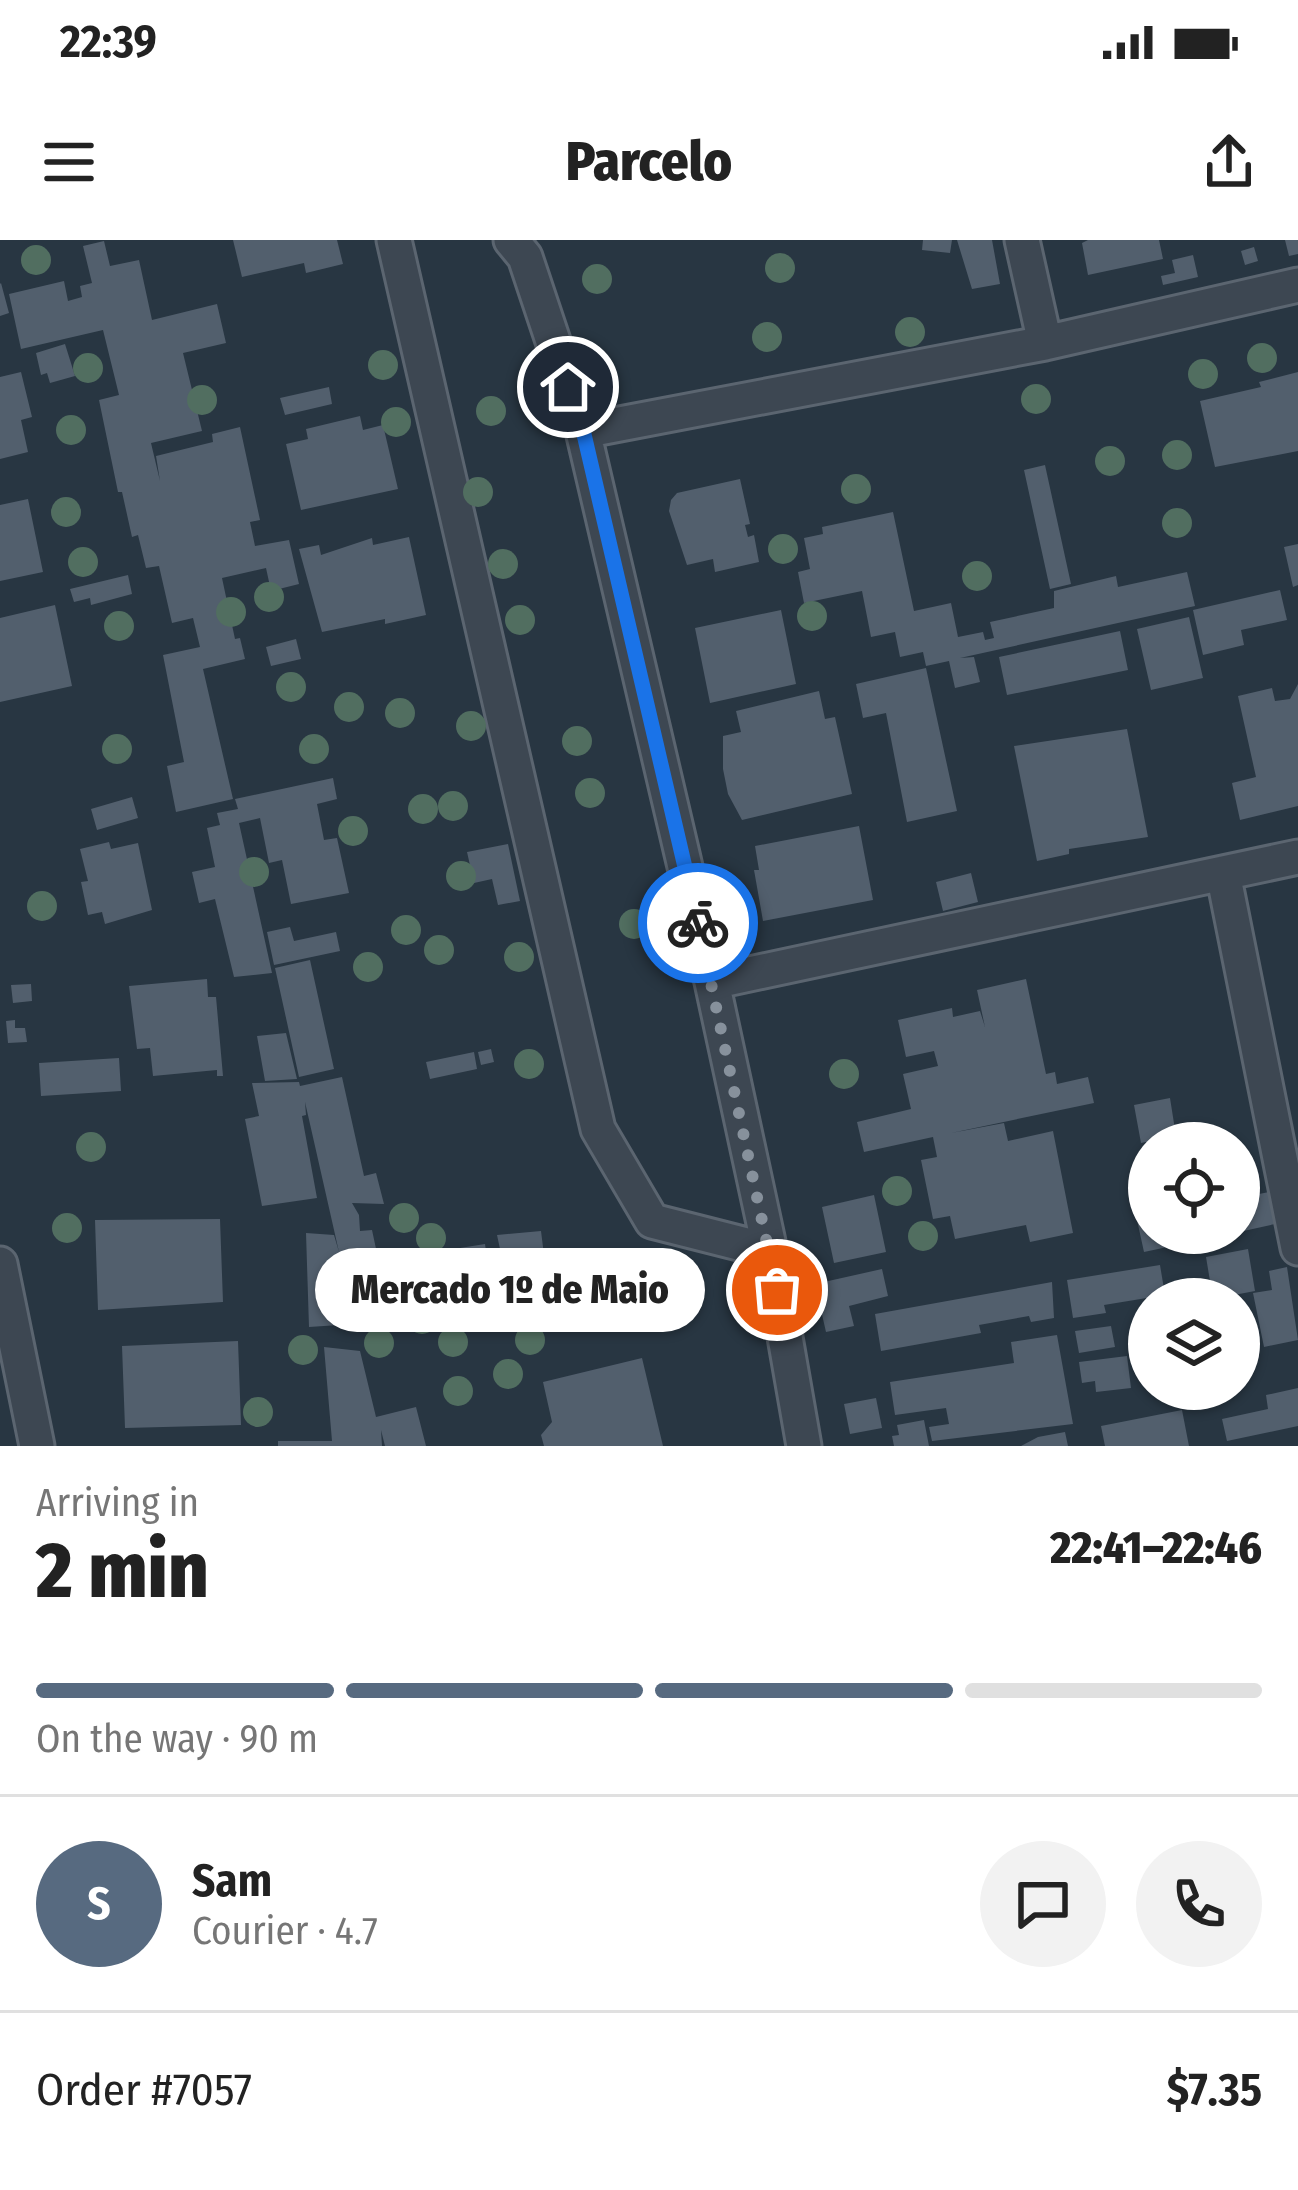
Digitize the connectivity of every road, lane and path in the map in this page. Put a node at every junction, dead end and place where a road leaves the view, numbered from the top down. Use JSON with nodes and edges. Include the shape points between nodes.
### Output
{"nodes":[{"id":1,"x":394,"y":240,"type":"edge"},
{"id":2,"x":511,"y":240,"type":"edge"},
{"id":3,"x":1022,"y":240,"type":"edge"},
{"id":4,"x":1298,"y":285,"type":"edge"},
{"id":5,"x":1045,"y":343,"type":"junction"},
{"id":6,"x":583,"y":430,"type":"junction"},
{"id":7,"x":1298,"y":857,"type":"edge"},
{"id":8,"x":1222,"y":873,"type":"junction"},
{"id":9,"x":712,"y":982,"type":"junction"},
{"id":10,"x":1298,"y":1248,"type":"edge"},
{"id":11,"x":770,"y":1251,"type":"junction"},
{"id":12,"x":0,"y":1264,"type":"edge"},
{"id":13,"x":38,"y":1446,"type":"edge"},
{"id":14,"x":804,"y":1446,"type":"edge"}],
"edges":[{"from":1,"to":11,"type":"street","via":[[598,1130],[652,1221]]},
{"from":2,"to":6,"type":"street","via":[[525,257]]},
{"from":3,"to":5,"type":"street"},
{"from":4,"to":5,"type":"street"},
{"from":5,"to":6,"type":"street"},
{"from":6,"to":9,"type":"street"},
{"from":7,"to":8,"type":"street"},
{"from":8,"to":9,"type":"street"},
{"from":8,"to":10,"type":"street"},
{"from":9,"to":11,"type":"street"},
{"from":11,"to":14,"type":"street"},
{"from":12,"to":13,"type":"street"}]}
